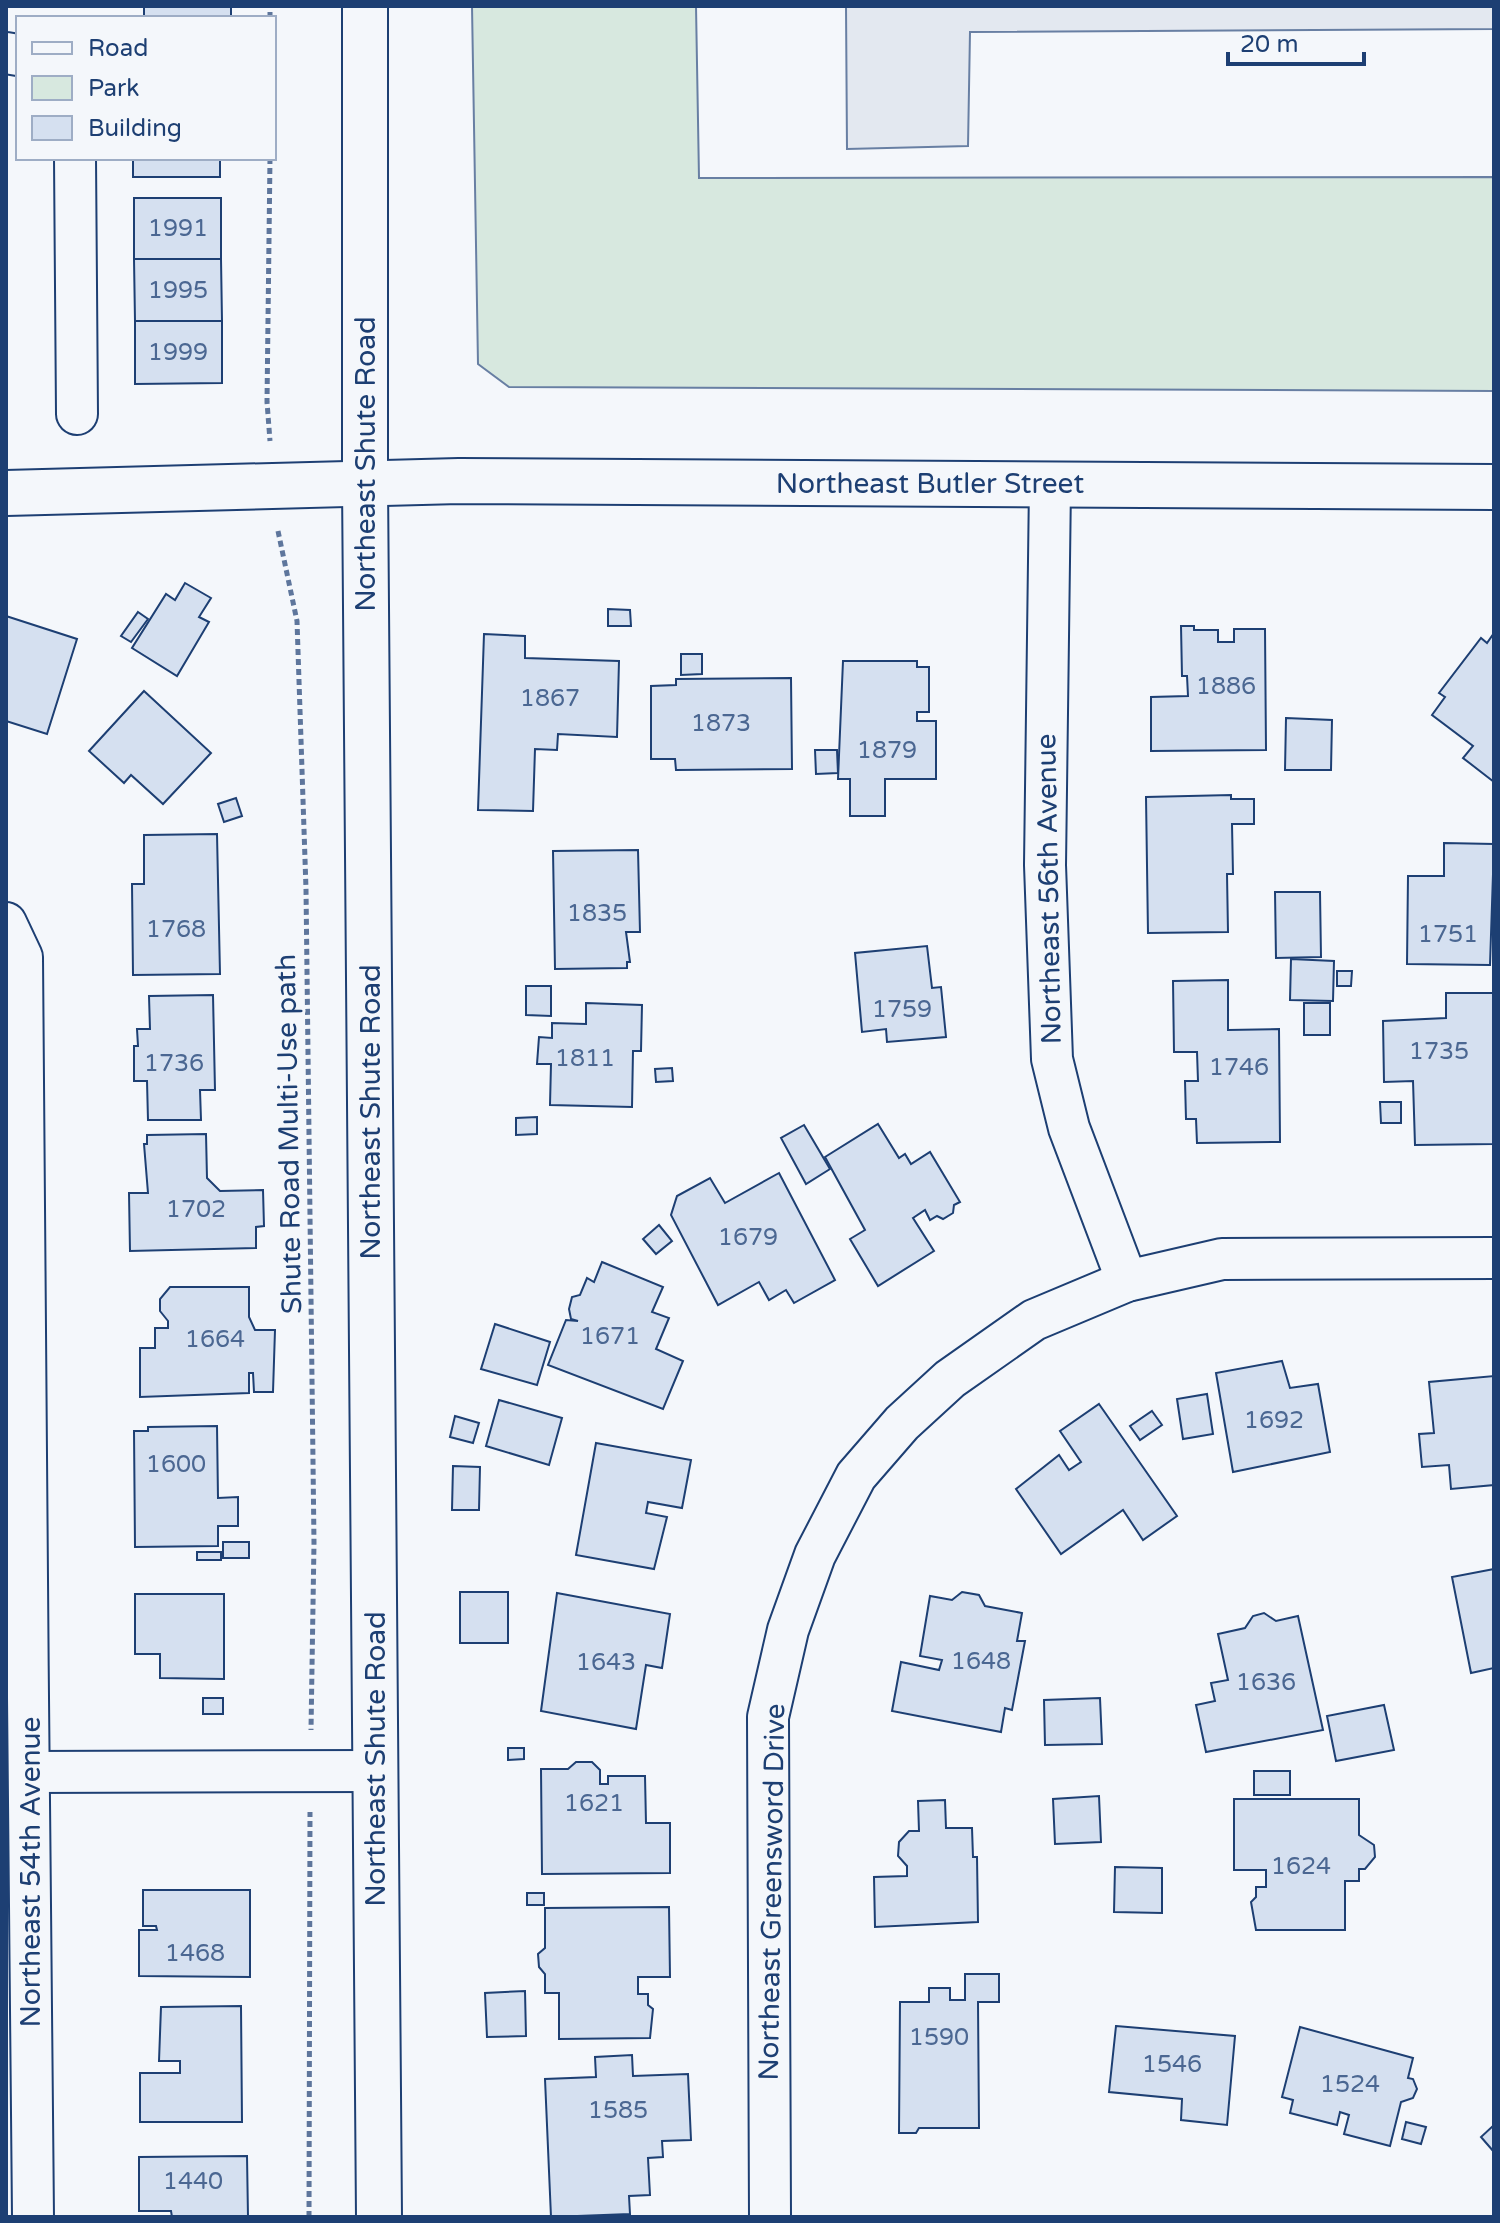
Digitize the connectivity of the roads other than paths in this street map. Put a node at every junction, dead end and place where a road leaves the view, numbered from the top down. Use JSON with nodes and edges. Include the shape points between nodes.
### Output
{"nodes":[{"id":1,"x":365,"y":6,"type":"edge"},
{"id":2,"x":75,"y":160,"type":"edge"},
{"id":3,"x":77,"y":414,"type":"dead end"},
{"id":4,"x":365,"y":483,"type":"junction"},
{"id":5,"x":1050,"y":485,"type":"junction"},
{"id":6,"x":1494,"y":487,"type":"edge"},
{"id":7,"x":6,"y":493,"type":"edge"},
{"id":8,"x":6,"y":923,"type":"edge"},
{"id":9,"x":1494,"y":1258,"type":"edge"},
{"id":10,"x":1127,"y":1281,"type":"junction"},
{"id":11,"x":14,"y":1288,"type":"edge"},
{"id":12,"x":376,"y":1771,"type":"junction"},
{"id":13,"x":31,"y":1772,"type":"junction"},
{"id":14,"x":33,"y":2217,"type":"edge"},
{"id":15,"x":379,"y":2217,"type":"edge"},
{"id":16,"x":770,"y":2217,"type":"edge"}],
"edges":[{"from":1,"to":4,"type":"main road","name":"Northeast Shute Road"},
{"from":2,"to":3,"type":"street"},
{"from":4,"to":5,"type":"main road","name":"Northeast Butler Street"},
{"from":4,"to":7,"type":"main road","name":"Northeast Butler Street"},
{"from":4,"to":12,"type":"main road","name":"Northeast Shute Road"},
{"from":5,"to":6,"type":"main road","name":"Northeast Butler Street"},
{"from":5,"to":10,"type":"street","name":"Northeast 56th Avenue","via":[[1045,865],[1052,1059],[1069,1128]]},
{"from":8,"to":11,"type":"street","name":"Northeast 54th Avenue","via":[[22,957]]},
{"from":9,"to":10,"type":"street","name":"Northeast Greensword Drive","via":[[1222,1259]]},
{"from":10,"to":16,"type":"street","name":"Northeast Greensword Drive","via":[[1034,1320],[950,1379],[856,1476],[815,1555],[788,1630],[768,1717]]},
{"from":11,"to":13,"type":"street","name":"Northeast 54th Avenue"},
{"from":12,"to":13,"type":"street"},
{"from":12,"to":15,"type":"main road","name":"Northeast Shute Road"},
{"from":13,"to":14,"type":"street","name":"Northeast 54th Avenue"}]}
